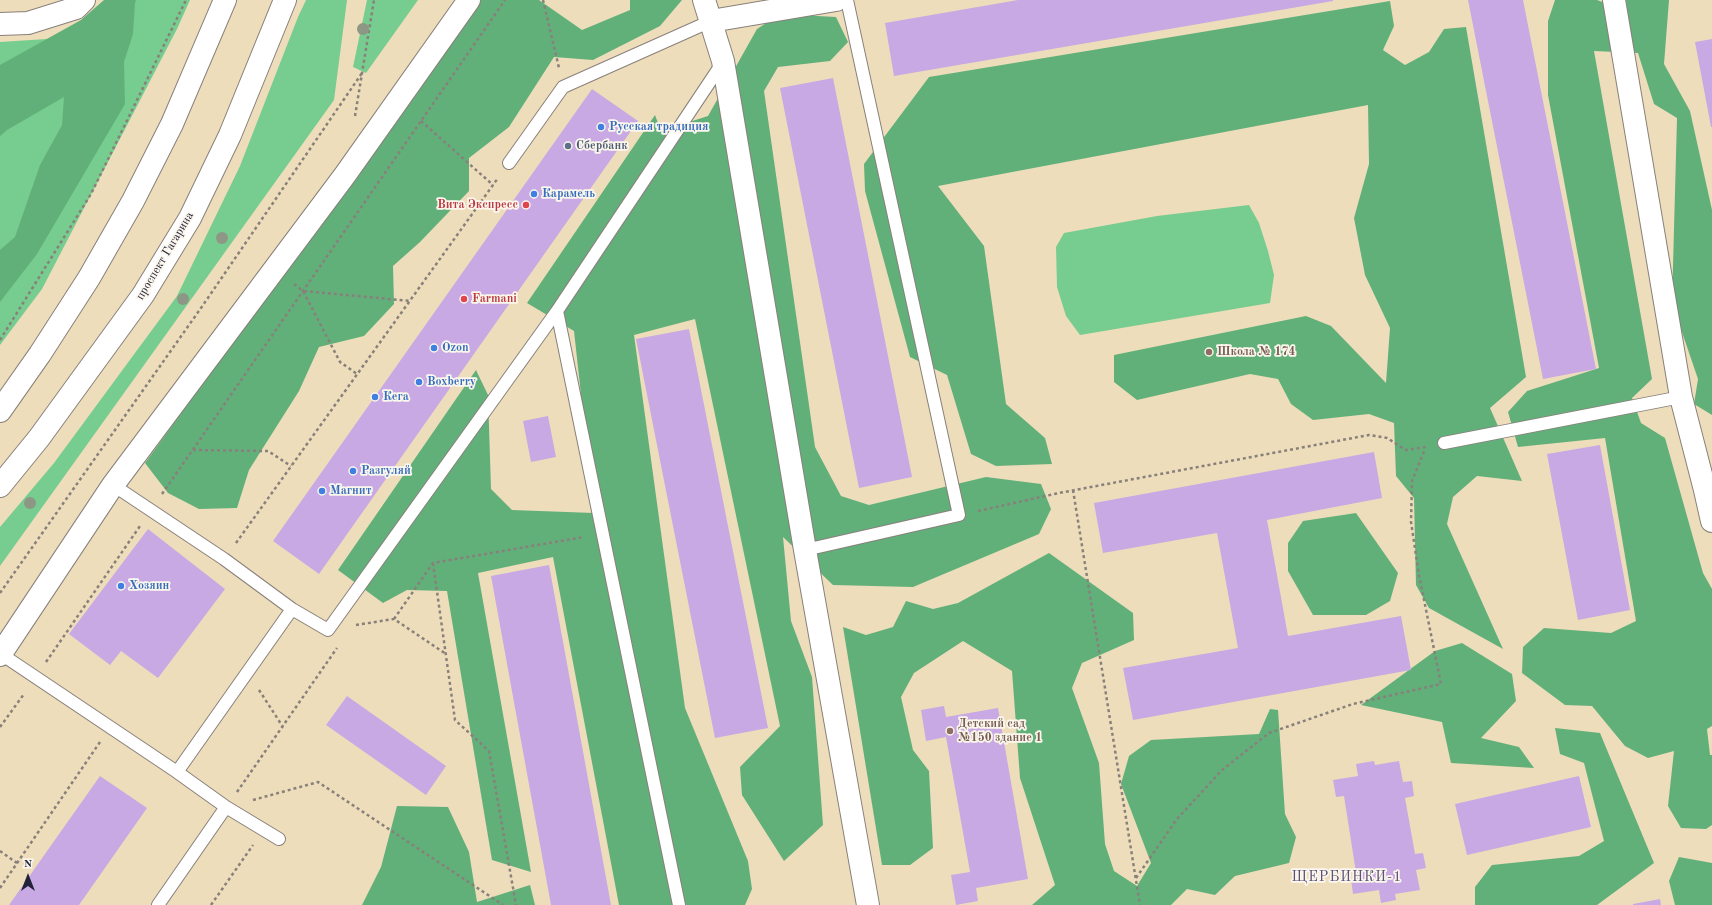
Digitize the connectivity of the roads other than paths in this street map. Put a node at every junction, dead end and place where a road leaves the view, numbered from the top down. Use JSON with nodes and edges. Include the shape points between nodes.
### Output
{"nodes":[{"id":1,"x":84,"y":0,"type":"edge"},
{"id":2,"x":225,"y":0,"type":"edge"},
{"id":3,"x":285,"y":0,"type":"edge"},
{"id":4,"x":469,"y":0,"type":"edge"},
{"id":5,"x":704,"y":0,"type":"edge"},
{"id":6,"x":836,"y":0,"type":"edge"},
{"id":7,"x":847,"y":0,"type":"edge"},
{"id":8,"x":1614,"y":0,"type":"edge"},
{"id":9,"x":711,"y":20,"type":"junction"},
{"id":10,"x":0,"y":24,"type":"edge"},
{"id":11,"x":723,"y":61,"type":"junction"},
{"id":12,"x":509,"y":163,"type":"road end"},
{"id":13,"x":557,"y":311,"type":"junction"},
{"id":14,"x":1681,"y":397,"type":"junction"},
{"id":15,"x":0,"y":411,"type":"edge"},
{"id":16,"x":1444,"y":443,"type":"road end"},
{"id":17,"x":113,"y":485,"type":"junction"},
{"id":18,"x":0,"y":486,"type":"edge"},
{"id":19,"x":1709,"y":489,"type":"edge"},
{"id":20,"x":1712,"y":521,"type":"edge"},
{"id":21,"x":805,"y":550,"type":"junction"},
{"id":22,"x":292,"y":609,"type":"junction"},
{"id":23,"x":0,"y":655,"type":"edge"},
{"id":24,"x":177,"y":772,"type":"junction"},
{"id":25,"x":226,"y":807,"type":"junction"},
{"id":26,"x":279,"y":840,"type":"dead end"},
{"id":27,"x":158,"y":905,"type":"edge"},
{"id":28,"x":680,"y":905,"type":"edge"},
{"id":29,"x":868,"y":905,"type":"edge"}],
"edges":[{"from":1,"to":10,"type":"street","via":[[76,8],[28,23]]},
{"from":2,"to":15,"type":"street","via":[[172,124],[133,201],[85,284]]},
{"from":3,"to":18,"type":"street","name":"проспект Гагарина","via":[[230,135],[190,218],[143,295],[39,438]]},
{"from":4,"to":17,"type":"street","via":[[345,175]]},
{"from":5,"to":9,"type":"street"},
{"from":6,"to":9,"type":"street"},
{"from":7,"to":21,"type":"lane","via":[[959,515]]},
{"from":8,"to":14,"type":"street"},
{"from":9,"to":11,"type":"street"},
{"from":9,"to":12,"type":"lane","via":[[563,87]]},
{"from":11,"to":13,"type":"lane"},
{"from":11,"to":21,"type":"street"},
{"from":13,"to":22,"type":"lane","via":[[328,630]]},
{"from":13,"to":28,"type":"lane"},
{"from":14,"to":16,"type":"lane"},
{"from":14,"to":19,"type":"street"},
{"from":17,"to":22,"type":"lane","via":[[224,559]]},
{"from":17,"to":23,"type":"street"},
{"from":19,"to":20,"type":"street"},
{"from":21,"to":29,"type":"street"},
{"from":22,"to":24,"type":"lane"},
{"from":23,"to":24,"type":"lane"},
{"from":24,"to":25,"type":"lane"},
{"from":25,"to":26,"type":"lane"},
{"from":25,"to":27,"type":"lane"}]}
